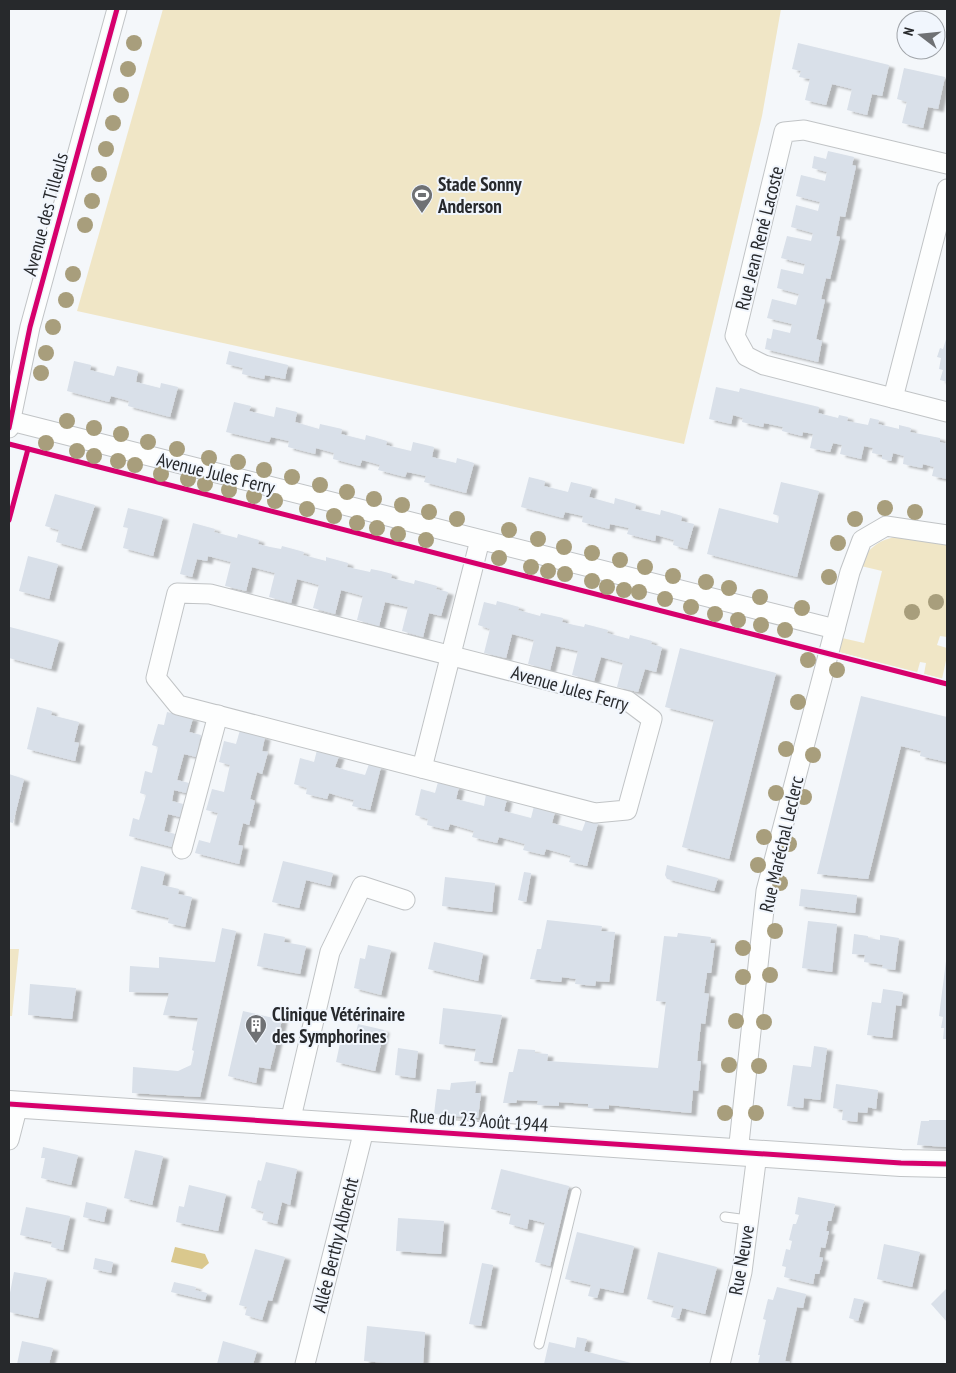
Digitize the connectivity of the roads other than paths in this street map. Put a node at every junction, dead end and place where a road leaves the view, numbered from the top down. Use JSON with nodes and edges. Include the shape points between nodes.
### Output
{"nodes":[{"id":1,"x":117,"y":9,"type":"edge"},
{"id":2,"x":947,"y":164,"type":"edge"},
{"id":3,"x":947,"y":189,"type":"edge"},
{"id":4,"x":893,"y":398,"type":"junction"},
{"id":5,"x":947,"y":412,"type":"edge"},
{"id":6,"x":10,"y":424,"type":"edge"},
{"id":7,"x":947,"y":535,"type":"edge"},
{"id":8,"x":480,"y":540,"type":"junction"},
{"id":9,"x":835,"y":629,"type":"junction"},
{"id":10,"x":450,"y":656,"type":"junction"},
{"id":11,"x":218,"y":715,"type":"junction"},
{"id":12,"x":422,"y":768,"type":"junction"},
{"id":13,"x":182,"y":849,"type":"dead end"},
{"id":14,"x":405,"y":900,"type":"dead end"},
{"id":15,"x":13,"y":1104,"type":"edge"},
{"id":16,"x":290,"y":1122,"type":"junction"},
{"id":17,"x":365,"y":1126,"type":"junction"},
{"id":18,"x":9,"y":1140,"type":"edge"},
{"id":19,"x":747,"y":1153,"type":"junction"},
{"id":20,"x":947,"y":1164,"type":"edge"},
{"id":21,"x":576,"y":1192,"type":"dead end"},
{"id":22,"x":725,"y":1217,"type":"dead end"},
{"id":23,"x":748,"y":1220,"type":"junction"},
{"id":24,"x":540,"y":1344,"type":"dead end"},
{"id":25,"x":305,"y":1364,"type":"edge"},
{"id":26,"x":720,"y":1364,"type":"edge"}],
"edges":[{"from":1,"to":6,"type":"street","name":"Avenue des Tilleuls","via":[[30,327]]},
{"from":2,"to":4,"type":"street","name":"Rue Jean René Lacoste","via":[[804,130],[784,132],[735,336],[746,356],[764,365]]},
{"from":3,"to":4,"type":"street"},
{"from":4,"to":5,"type":"street","name":"Rue Jean René Lacoste"},
{"from":6,"to":8,"type":"street","name":"Avenue Jules Ferry"},
{"from":7,"to":9,"type":"street","name":"Rue Maréchal Leclerc","via":[[886,526],[862,540]]},
{"from":8,"to":9,"type":"street","name":"Avenue Jules Ferry"},
{"from":8,"to":10,"type":"street"},
{"from":9,"to":19,"type":"street","name":"Rue Maréchal Leclerc","via":[[766,891]]},
{"from":10,"to":11,"type":"street","name":"Avenue Jules Ferry","via":[[210,594],[177,593],[156,678],[178,705]]},
{"from":10,"to":12,"type":"street"},
{"from":10,"to":12,"type":"street","name":"Avenue Jules Ferry","via":[[628,701],[652,719],[627,810],[595,813]]},
{"from":11,"to":12,"type":"street","name":"Avenue Jules Ferry"},
{"from":11,"to":13,"type":"street"},
{"from":14,"to":16,"type":"street","via":[[362,886],[330,952]]},
{"from":15,"to":16,"type":"main road","name":"Rue du 23 Août 1944"},
{"from":15,"to":18,"type":"street"},
{"from":16,"to":17,"type":"main road","name":"Rue du 23 Août 1944"},
{"from":17,"to":19,"type":"main road","name":"Rue du 23 Août 1944"},
{"from":17,"to":25,"type":"street","name":"Allée Berthy Albrecht"},
{"from":19,"to":20,"type":"main road","name":"Rue du 23 Août 1944"},
{"from":19,"to":23,"type":"street","name":"Rue Neuve"},
{"from":21,"to":24,"type":"lane"},
{"from":22,"to":23,"type":"lane"},
{"from":23,"to":26,"type":"street","name":"Rue Neuve","via":[[742,1272]]}]}
